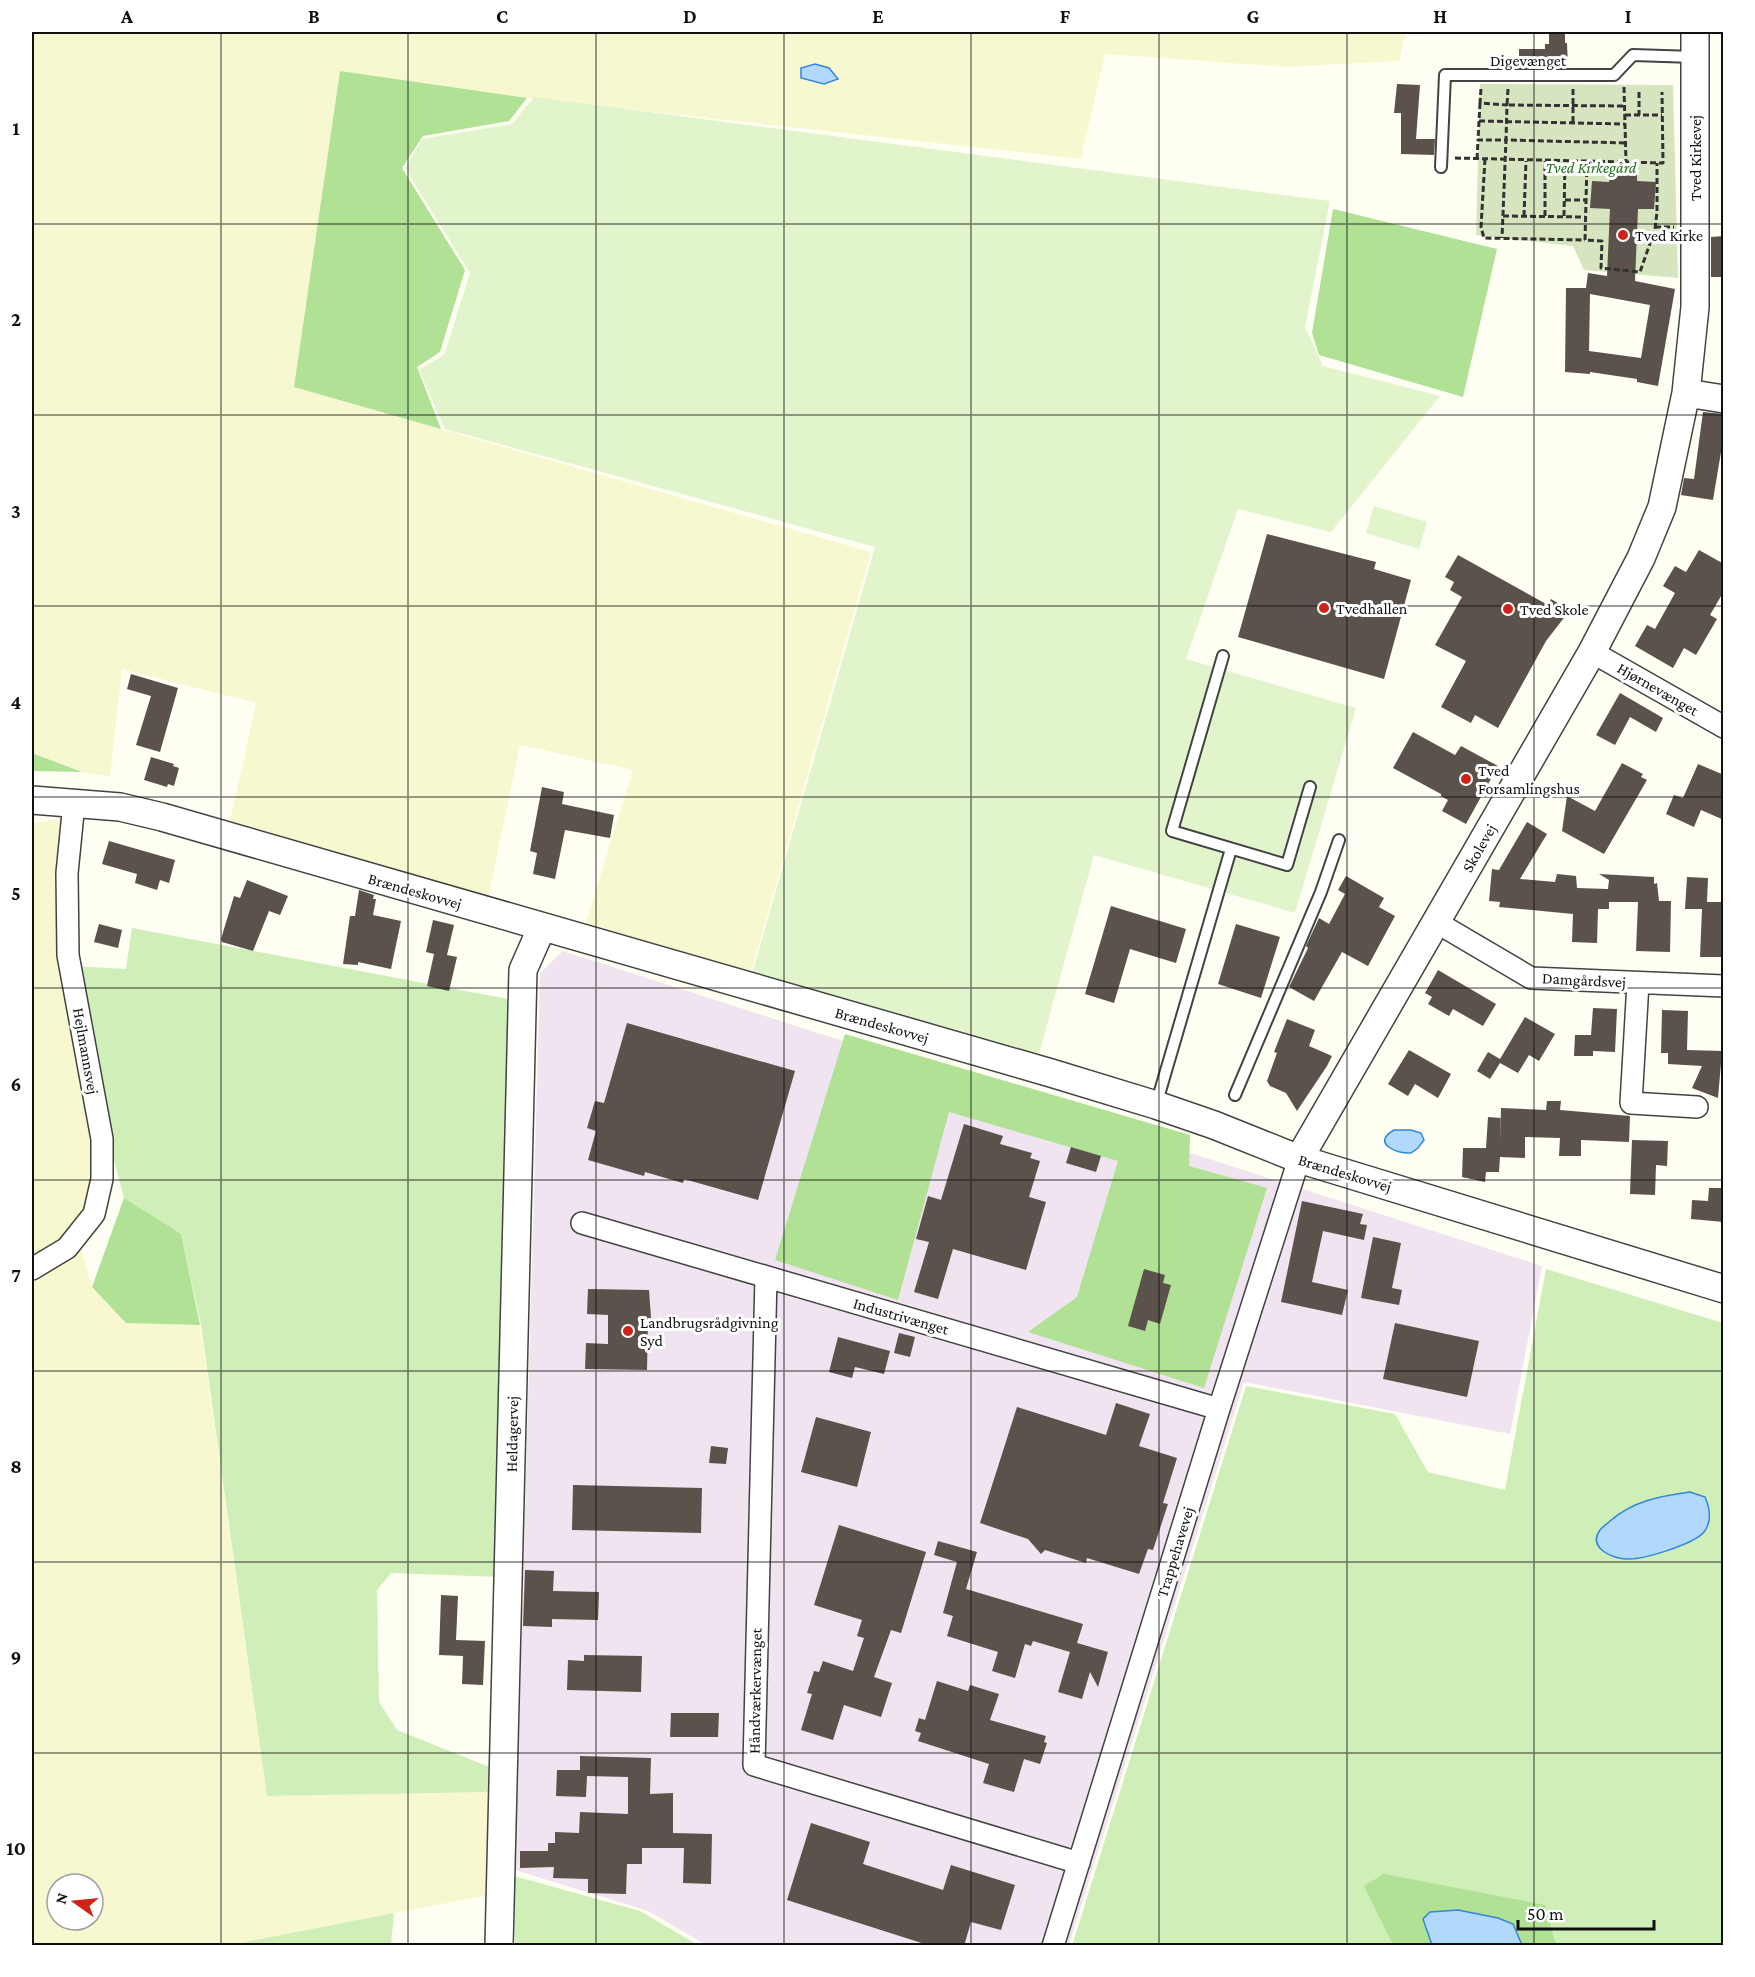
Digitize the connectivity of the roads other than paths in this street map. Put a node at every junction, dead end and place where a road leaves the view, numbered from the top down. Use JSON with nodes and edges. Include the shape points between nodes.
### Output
{"nodes":[{"id":1,"x":1694,"y":44,"type":"edge"},
{"id":2,"x":1441,"y":162,"type":"road end"},
{"id":3,"x":1686,"y":393,"type":"junction"},
{"id":4,"x":1724,"y":399,"type":"edge"},
{"id":5,"x":1592,"y":652,"type":"junction"},
{"id":6,"x":1222,"y":656,"type":"dead end"},
{"id":7,"x":1724,"y":727,"type":"edge"},
{"id":8,"x":1310,"y":787,"type":"dead end"},
{"id":9,"x":32,"y":800,"type":"edge"},
{"id":10,"x":74,"y":803,"type":"junction"},
{"id":11,"x":1339,"y":840,"type":"dead end"},
{"id":12,"x":1231,"y":849,"type":"junction"},
{"id":13,"x":1436,"y":922,"type":"junction"},
{"id":14,"x":542,"y":927,"type":"junction"},
{"id":15,"x":1638,"y":982,"type":"junction"},
{"id":16,"x":1724,"y":986,"type":"edge"},
{"id":17,"x":1234,"y":1095,"type":"dead end"},
{"id":18,"x":1156,"y":1105,"type":"junction"},
{"id":19,"x":1697,"y":1107,"type":"dead end"},
{"id":20,"x":1299,"y":1160,"type":"junction"},
{"id":21,"x":582,"y":1223,"type":"dead end"},
{"id":22,"x":32,"y":1269,"type":"edge"},
{"id":23,"x":766,"y":1277,"type":"junction"},
{"id":24,"x":1724,"y":1289,"type":"edge"},
{"id":25,"x":1219,"y":1409,"type":"junction"},
{"id":26,"x":1079,"y":1863,"type":"junction"},
{"id":27,"x":499,"y":1946,"type":"edge"},
{"id":28,"x":1053,"y":1946,"type":"edge"}],
"edges":[{"from":1,"to":2,"type":"lane","name":"Digevænget","via":[[1633,55],[1614,75],[1445,75]]},
{"from":1,"to":3,"type":"street","name":"Tved Kirkevej","via":[[1695,307]]},
{"from":3,"to":4,"type":"street"},
{"from":3,"to":5,"type":"street","name":"Skolevej","via":[[1662,507],[1641,558]]},
{"from":5,"to":7,"type":"street","name":"Hjørnevænget"},
{"from":5,"to":13,"type":"street","name":"Skolevej"},
{"from":6,"to":12,"type":"lane","via":[[1172,831]]},
{"from":8,"to":12,"type":"lane","via":[[1287,865]]},
{"from":9,"to":10,"type":"street","name":"Brændeskovvej"},
{"from":10,"to":14,"type":"street","name":"Brændeskovvej","via":[[120,807],[162,817]]},
{"from":10,"to":22,"type":"street","name":"Hejlmannsvej","via":[[68,873],[68,955],[102,1138],[102,1179],[94,1214],[67,1248]]},
{"from":11,"to":17,"type":"lane","via":[[1321,892]]},
{"from":12,"to":18,"type":"lane"},
{"from":13,"to":15,"type":"street","name":"Damgårdsvej","via":[[1531,978]]},
{"from":13,"to":20,"type":"street","name":"Skolevej"},
{"from":14,"to":18,"type":"street","name":"Brændeskovvej"},
{"from":14,"to":27,"type":"street","name":"Heldagervej","via":[[523,970]]},
{"from":15,"to":16,"type":"street","name":"Damgårdsvej"},
{"from":15,"to":19,"type":"street","name":"Damgårdsvej","via":[[1632,1103]]},
{"from":18,"to":20,"type":"street","name":"Brændeskovvej"},
{"from":20,"to":24,"type":"street","name":"Brændeskovvej"},
{"from":20,"to":25,"type":"street","name":"Trappehavevej"},
{"from":21,"to":23,"type":"street","name":"Industrivænget"},
{"from":23,"to":25,"type":"street","name":"Industrivænget"},
{"from":23,"to":26,"type":"street","name":"Håndværkervænget","via":[[753,1765]]},
{"from":25,"to":26,"type":"street","name":"Trappehavevej"},
{"from":26,"to":28,"type":"street","name":"Trappehavevej"}]}
